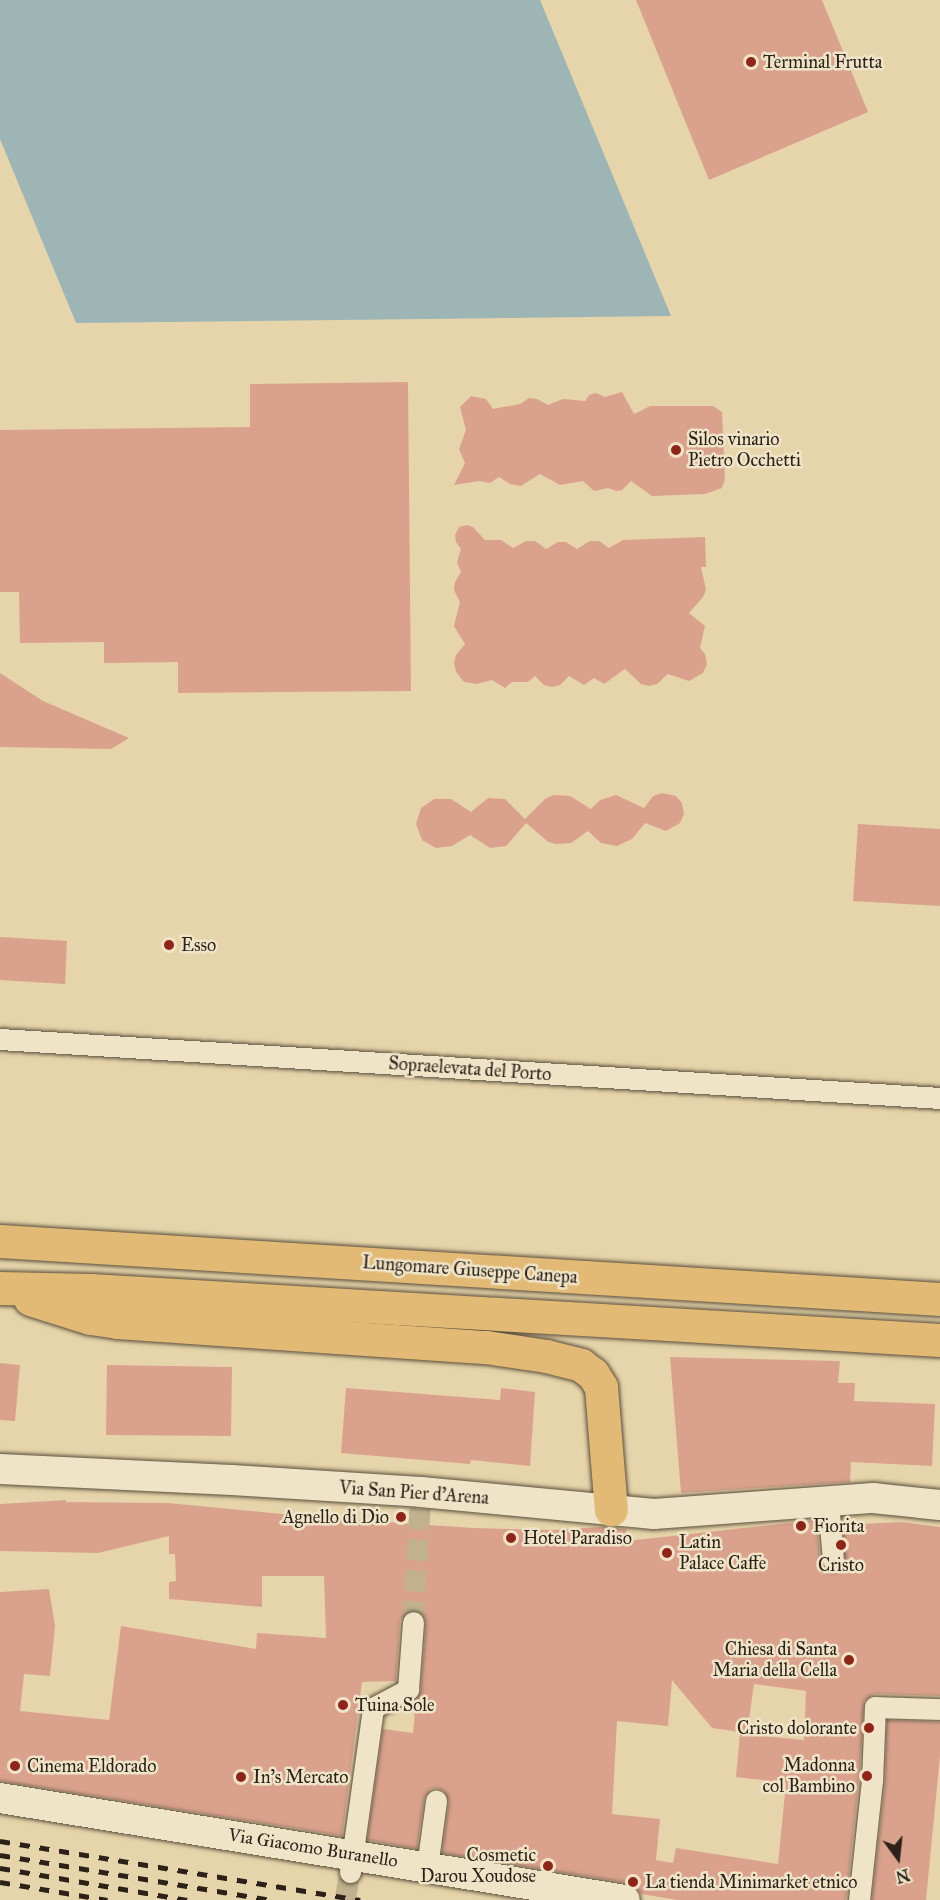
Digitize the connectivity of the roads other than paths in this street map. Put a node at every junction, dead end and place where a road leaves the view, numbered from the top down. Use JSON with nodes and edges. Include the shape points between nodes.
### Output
{"nodes":[{"id":1,"x":0,"y":1039,"type":"edge"},
{"id":2,"x":940,"y":1098,"type":"edge"},
{"id":3,"x":0,"y":1241,"type":"edge"},
{"id":4,"x":0,"y":1289,"type":"edge"},
{"id":5,"x":940,"y":1299,"type":"edge"},
{"id":6,"x":940,"y":1340,"type":"edge"},
{"id":7,"x":0,"y":1469,"type":"edge"},
{"id":8,"x":828,"y":1501,"type":"junction"},
{"id":9,"x":940,"y":1505,"type":"edge"},
{"id":10,"x":611,"y":1510,"type":"junction"},
{"id":11,"x":833,"y":1560,"type":"dead end"},
{"id":12,"x":413,"y":1622,"type":"tunnel mouth"},
{"id":13,"x":940,"y":1709,"type":"edge"},
{"id":14,"x":0,"y":1798,"type":"edge"},
{"id":15,"x":436,"y":1802,"type":"dead end"},
{"id":16,"x":351,"y":1863,"type":"junction"},
{"id":17,"x":427,"y":1867,"type":"junction"},
{"id":18,"x":612,"y":1899,"type":"edge"},
{"id":19,"x":859,"y":1900,"type":"edge"}],
"edges":[{"from":1,"to":2,"type":"street","name":"Sopraelevata del Porto"},
{"from":3,"to":5,"type":"highway","name":"Lungomare Giuseppe Canepa"},
{"from":4,"to":6,"type":"highway","via":[[91,1290]]},
{"from":4,"to":10,"type":"highway","via":[[90,1318],[117,1322],[486,1347],[581,1365],[601,1387]]},
{"from":7,"to":10,"type":"street","name":"Via San Pier d'Arena","via":[[410,1491]]},
{"from":8,"to":9,"type":"street","name":"Via San Pier d'Arena","via":[[873,1498]]},
{"from":8,"to":10,"type":"street","name":"Via San Pier d'Arena","via":[[654,1514]]},
{"from":8,"to":11,"type":"street"},
{"from":12,"to":16,"type":"street","via":[[408,1689],[373,1708]]},
{"from":13,"to":19,"type":"street","via":[[875,1707],[872,1781]]},
{"from":14,"to":16,"type":"street","name":"Via Giacomo Buranello"},
{"from":15,"to":17,"type":"street"},
{"from":16,"to":17,"type":"street","name":"Via Giacomo Buranello"},
{"from":17,"to":18,"type":"street","name":"Via Giacomo Buranello"}]}
